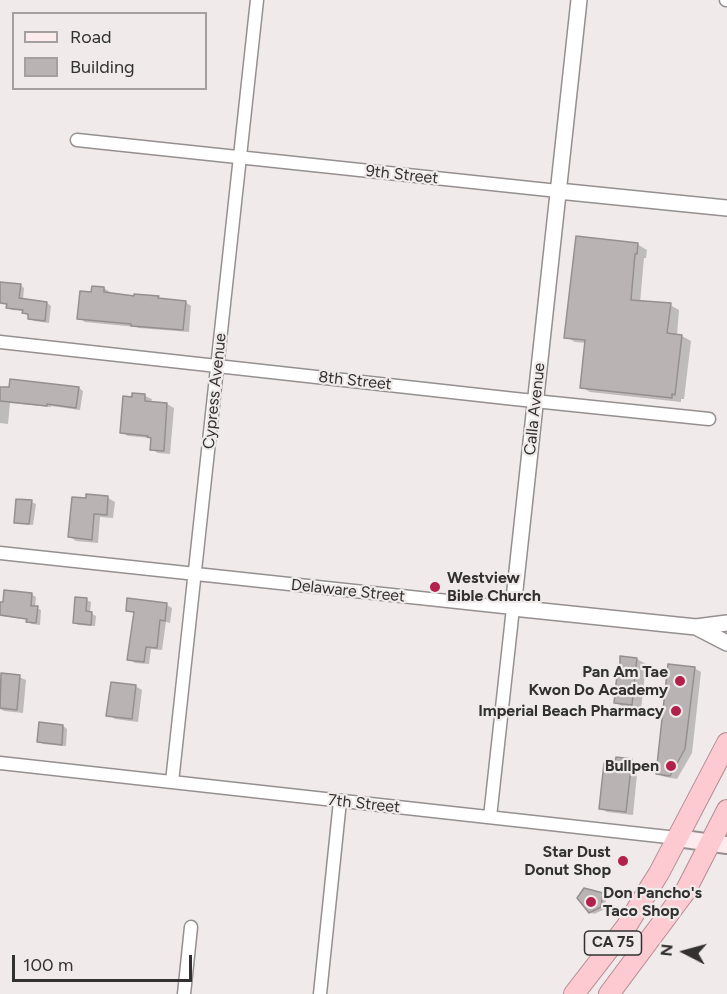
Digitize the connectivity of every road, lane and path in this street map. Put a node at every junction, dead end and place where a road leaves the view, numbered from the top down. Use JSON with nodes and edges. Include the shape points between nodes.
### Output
{"nodes":[{"id":1,"x":257,"y":0,"type":"edge"},
{"id":2,"x":579,"y":0,"type":"edge"},
{"id":3,"x":77,"y":140,"type":"dead end"},
{"id":4,"x":240,"y":157,"type":"junction"},
{"id":5,"x":558,"y":191,"type":"junction"},
{"id":6,"x":727,"y":208,"type":"edge"},
{"id":7,"x":0,"y":342,"type":"edge"},
{"id":8,"x":217,"y":366,"type":"junction"},
{"id":9,"x":535,"y":401,"type":"junction"},
{"id":10,"x":709,"y":419,"type":"dead end"},
{"id":11,"x":0,"y":553,"type":"edge"},
{"id":12,"x":195,"y":574,"type":"junction"},
{"id":13,"x":513,"y":608,"type":"junction"},
{"id":14,"x":727,"y":623,"type":"edge"},
{"id":15,"x":696,"y":627,"type":"junction"},
{"id":16,"x":727,"y":643,"type":"edge"},
{"id":17,"x":727,"y":743,"type":"edge"},
{"id":18,"x":0,"y":764,"type":"edge"},
{"id":19,"x":172,"y":782,"type":"junction"},
{"id":20,"x":340,"y":801,"type":"junction"},
{"id":21,"x":727,"y":810,"type":"edge"},
{"id":22,"x":490,"y":818,"type":"junction"},
{"id":23,"x":677,"y":838,"type":"junction"},
{"id":24,"x":719,"y":844,"type":"edge"},
{"id":25,"x":191,"y":927,"type":"dead end"},
{"id":26,"x":184,"y":994,"type":"edge"},
{"id":27,"x":320,"y":994,"type":"edge"},
{"id":28,"x":574,"y":994,"type":"edge"},
{"id":29,"x":609,"y":994,"type":"edge"}],
"edges":[{"from":1,"to":4,"type":"street","name":"Cypress Avenue"},
{"from":2,"to":5,"type":"street","name":"Calla Avenue"},
{"from":3,"to":4,"type":"street","name":"9th Street"},
{"from":4,"to":5,"type":"street","name":"9th Street"},
{"from":4,"to":8,"type":"street","name":"Cypress Avenue"},
{"from":5,"to":6,"type":"street","name":"9th Street"},
{"from":5,"to":9,"type":"street","name":"Calla Avenue"},
{"from":7,"to":8,"type":"street","name":"8th Street"},
{"from":8,"to":9,"type":"street","name":"8th Street"},
{"from":8,"to":12,"type":"street","name":"Cypress Avenue"},
{"from":9,"to":10,"type":"street","name":"8th Street"},
{"from":9,"to":13,"type":"street","name":"Calla Avenue"},
{"from":11,"to":12,"type":"street","name":"Delaware Street"},
{"from":12,"to":13,"type":"street","name":"Delaware Street"},
{"from":12,"to":19,"type":"street","name":"Cypress Avenue"},
{"from":13,"to":15,"type":"street","name":"Delaware Street"},
{"from":13,"to":22,"type":"street","name":"Calla Avenue"},
{"from":14,"to":15,"type":"street","name":"Delaware Street"},
{"from":15,"to":16,"type":"street","name":"Delaware Street"},
{"from":17,"to":23,"type":"highway","number":"CA 75"},
{"from":18,"to":19,"type":"street","name":"7th Street"},
{"from":19,"to":20,"type":"street","name":"7th Street"},
{"from":20,"to":22,"type":"street","name":"7th Street"},
{"from":20,"to":27,"type":"street"},
{"from":21,"to":24,"type":"highway","number":"CA 75"},
{"from":22,"to":23,"type":"street","name":"7th Street"},
{"from":23,"to":24,"type":"main road","name":"7th Street"},
{"from":23,"to":28,"type":"highway","number":"CA 75","via":[[626,927]]},
{"from":24,"to":29,"type":"highway","number":"CA 75"},
{"from":25,"to":26,"type":"street"}]}
